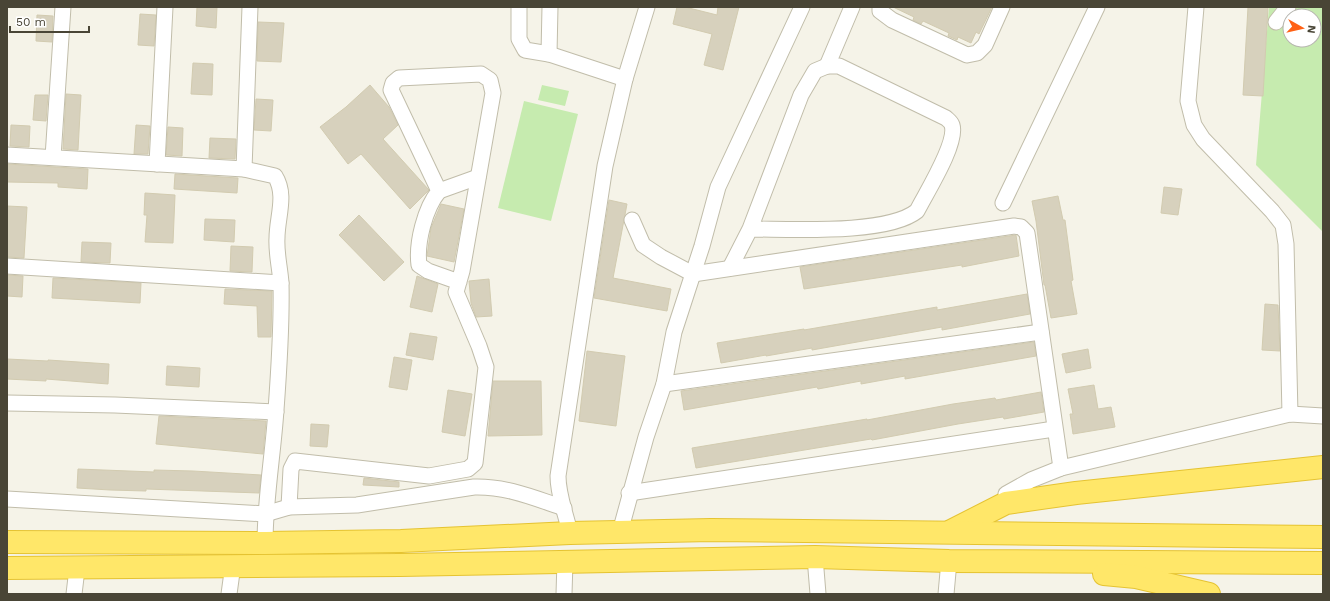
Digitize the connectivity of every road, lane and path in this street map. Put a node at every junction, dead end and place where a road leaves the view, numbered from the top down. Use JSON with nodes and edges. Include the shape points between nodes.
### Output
{"nodes":[{"id":1,"x":63,"y":7,"type":"edge"},
{"id":2,"x":165,"y":7,"type":"edge"},
{"id":3,"x":250,"y":7,"type":"edge"},
{"id":4,"x":519,"y":7,"type":"edge"},
{"id":5,"x":550,"y":7,"type":"edge"},
{"id":6,"x":647,"y":7,"type":"edge"},
{"id":7,"x":802,"y":7,"type":"edge"},
{"id":8,"x":852,"y":7,"type":"edge"},
{"id":9,"x":880,"y":7,"type":"edge"},
{"id":10,"x":1002,"y":7,"type":"edge"},
{"id":11,"x":1097,"y":7,"type":"edge"},
{"id":12,"x":1196,"y":7,"type":"edge"},
{"id":13,"x":1288,"y":7,"type":"edge"},
{"id":14,"x":1276,"y":22,"type":"dead end"},
{"id":15,"x":549,"y":54,"type":"junction"},
{"id":16,"x":827,"y":66,"type":"junction"},
{"id":17,"x":625,"y":79,"type":"junction"},
{"id":18,"x":7,"y":155,"type":"edge"},
{"id":19,"x":53,"y":157,"type":"junction"},
{"id":20,"x":157,"y":164,"type":"junction"},
{"id":21,"x":244,"y":169,"type":"junction"},
{"id":22,"x":478,"y":178,"type":"junction"},
{"id":23,"x":439,"y":191,"type":"junction"},
{"id":24,"x":1003,"y":203,"type":"dead end"},
{"id":25,"x":632,"y":220,"type":"dead end"},
{"id":26,"x":750,"y":228,"type":"junction"},
{"id":27,"x":7,"y":266,"type":"edge"},
{"id":28,"x":730,"y":268,"type":"junction"},
{"id":29,"x":693,"y":274,"type":"junction"},
{"id":30,"x":459,"y":282,"type":"junction"},
{"id":31,"x":281,"y":283,"type":"junction"},
{"id":32,"x":1041,"y":332,"type":"junction"},
{"id":33,"x":664,"y":384,"type":"junction"},
{"id":34,"x":7,"y":403,"type":"edge"},
{"id":35,"x":276,"y":412,"type":"junction"},
{"id":36,"x":1290,"y":414,"type":"junction"},
{"id":37,"x":1323,"y":416,"type":"edge"},
{"id":38,"x":1054,"y":429,"type":"junction"},
{"id":39,"x":1323,"y":467,"type":"edge"},
{"id":40,"x":1061,"y":468,"type":"junction"},
{"id":41,"x":630,"y":493,"type":"junction"},
{"id":42,"x":1006,"y":494,"type":"dead end"},
{"id":43,"x":7,"y":499,"type":"edge"},
{"id":44,"x":289,"y":507,"type":"junction"},
{"id":45,"x":564,"y":508,"type":"junction"},
{"id":46,"x":265,"y":514,"type":"junction"},
{"id":47,"x":620,"y":532,"type":"junction"},
{"id":48,"x":570,"y":533,"type":"junction"},
{"id":49,"x":947,"y":533,"type":"junction"},
{"id":50,"x":1323,"y":537,"type":"edge"},
{"id":51,"x":7,"y":542,"type":"edge"},
{"id":52,"x":265,"y":543,"type":"junction"},
{"id":53,"x":815,"y":557,"type":"junction"},
{"id":54,"x":565,"y":561,"type":"junction"},
{"id":55,"x":949,"y":561,"type":"junction"},
{"id":56,"x":1323,"y":563,"type":"edge"},
{"id":57,"x":233,"y":565,"type":"junction"},
{"id":58,"x":7,"y":568,"type":"edge"},
{"id":59,"x":76,"y":573,"type":"junction"},
{"id":60,"x":74,"y":594,"type":"edge"},
{"id":61,"x":86,"y":594,"type":"edge"},
{"id":62,"x":229,"y":594,"type":"edge"},
{"id":63,"x":564,"y":594,"type":"edge"},
{"id":64,"x":818,"y":594,"type":"edge"},
{"id":65,"x":946,"y":594,"type":"edge"},
{"id":66,"x":1209,"y":594,"type":"edge"}],
"edges":[{"from":1,"to":19,"type":"street"},
{"from":2,"to":20,"type":"street"},
{"from":3,"to":21,"type":"street"},
{"from":4,"to":15,"type":"street","via":[[518,38],[524,50]]},
{"from":5,"to":15,"type":"street"},
{"from":6,"to":17,"type":"street"},
{"from":7,"to":29,"type":"street","via":[[718,187]]},
{"from":8,"to":16,"type":"street"},
{"from":9,"to":10,"type":"street","via":[[880,11],[892,20],[967,56],[977,53],[985,45]]},
{"from":11,"to":24,"type":"street"},
{"from":12,"to":36,"type":"street","via":[[1188,101],[1194,125],[1203,139],[1283,225],[1286,244]]},
{"from":13,"to":14,"type":"street"},
{"from":15,"to":17,"type":"street"},
{"from":16,"to":26,"type":"street","via":[[815,71],[800,95]]},
{"from":16,"to":26,"type":"street","via":[[839,66],[946,118],[952,124],[953,132],[949,149],[918,211],[909,217],[834,230]]},
{"from":17,"to":45,"type":"street","via":[[605,166],[558,476],[558,493]]},
{"from":18,"to":19,"type":"street"},
{"from":19,"to":20,"type":"street"},
{"from":20,"to":21,"type":"street"},
{"from":21,"to":31,"type":"street","via":[[275,176],[279,183],[282,196],[277,238]]},
{"from":22,"to":23,"type":"street"},
{"from":22,"to":23,"type":"street","via":[[493,93],[490,80],[481,74],[399,78],[393,83],[391,90]]},
{"from":22,"to":30,"type":"street"},
{"from":23,"to":30,"type":"street","via":[[431,201],[417,250],[418,265]]},
{"from":25,"to":29,"type":"street","via":[[642,244]]},
{"from":26,"to":28,"type":"street"},
{"from":27,"to":31,"type":"street"},
{"from":28,"to":29,"type":"street"},
{"from":28,"to":32,"type":"street","via":[[1021,227],[1028,233]]},
{"from":29,"to":33,"type":"street","via":[[674,332]]},
{"from":30,"to":44,"type":"street","via":[[456,292],[486,367],[475,463],[468,469],[429,476],[295,461],[291,469]]},
{"from":31,"to":35,"type":"street"},
{"from":32,"to":33,"type":"street"},
{"from":32,"to":38,"type":"street"},
{"from":33,"to":41,"type":"street"},
{"from":34,"to":35,"type":"street"},
{"from":35,"to":46,"type":"street"},
{"from":36,"to":37,"type":"street"},
{"from":36,"to":40,"type":"street"},
{"from":38,"to":40,"type":"street"},
{"from":38,"to":41,"type":"street"},
{"from":39,"to":49,"type":"highway","via":[[1076,493],[1006,503]]},
{"from":40,"to":42,"type":"street"},
{"from":41,"to":47,"type":"street"},
{"from":43,"to":46,"type":"street"},
{"from":44,"to":45,"type":"street","via":[[357,505],[492,486]]},
{"from":44,"to":46,"type":"street"},
{"from":45,"to":48,"type":"street"},
{"from":46,"to":52,"type":"street"},
{"from":47,"to":48,"type":"highway"},
{"from":47,"to":49,"type":"highway","via":[[711,530]]},
{"from":48,"to":52,"type":"highway","via":[[401,541]]},
{"from":49,"to":50,"type":"highway"},
{"from":51,"to":52,"type":"highway"},
{"from":53,"to":54,"type":"highway"},
{"from":53,"to":55,"type":"highway"},
{"from":53,"to":64,"type":"street"},
{"from":54,"to":57,"type":"highway","via":[[400,565]]},
{"from":54,"to":63,"type":"street"},
{"from":55,"to":56,"type":"highway"},
{"from":55,"to":65,"type":"street"},
{"from":55,"to":66,"type":"highway","via":[[1136,577]]},
{"from":57,"to":59,"type":"highway"},
{"from":57,"to":62,"type":"street"},
{"from":58,"to":59,"type":"highway"},
{"from":59,"to":60,"type":"street"},
{"from":59,"to":61,"type":"street"}]}
